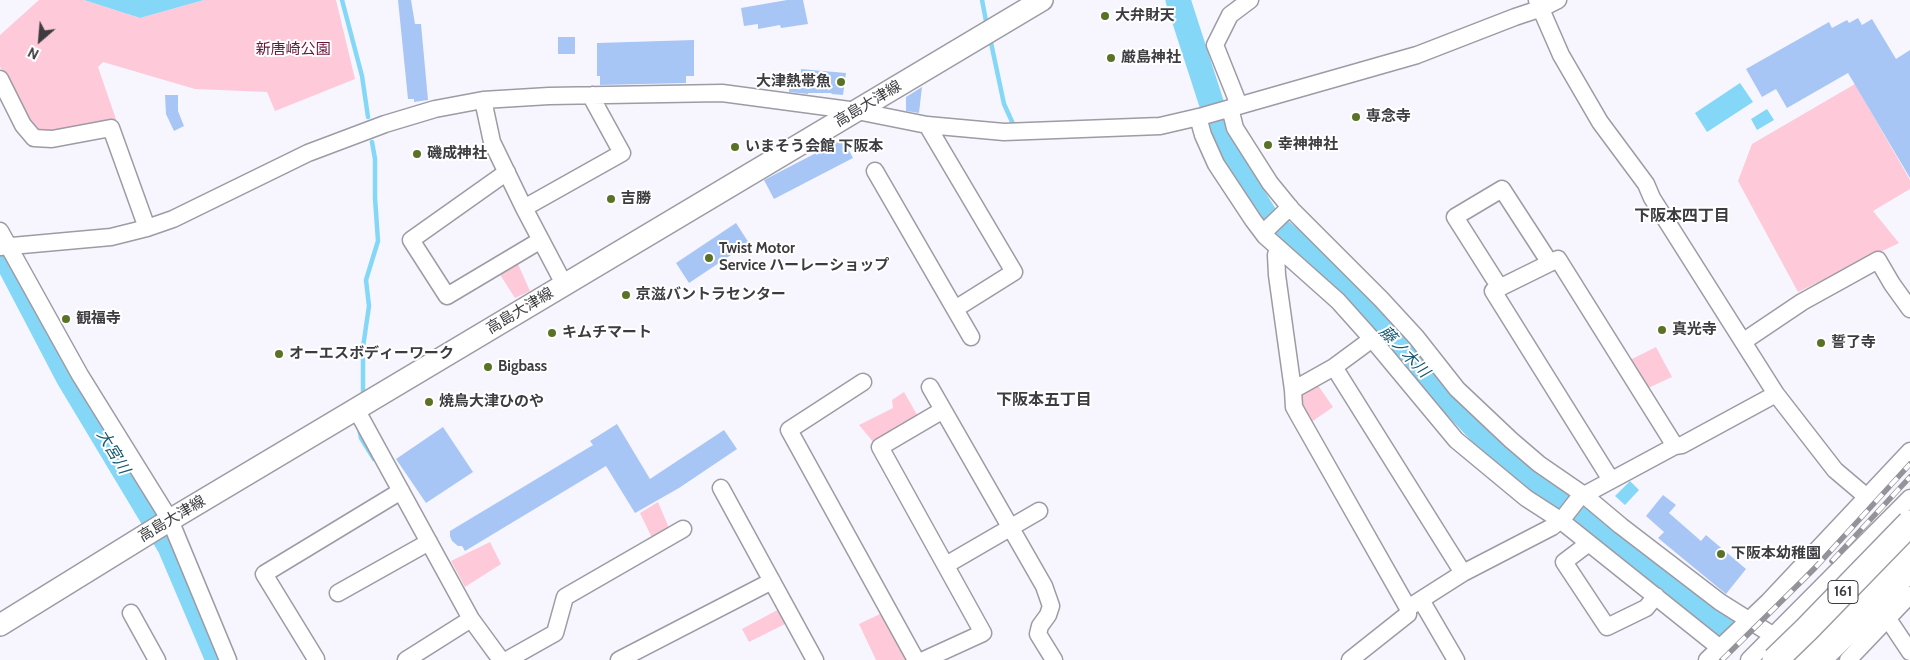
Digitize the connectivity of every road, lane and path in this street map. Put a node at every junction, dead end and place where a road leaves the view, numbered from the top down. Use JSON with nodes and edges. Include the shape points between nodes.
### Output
{"nodes":[{"id":1,"x":1042,"y":0,"type":"edge"},
{"id":2,"x":1250,"y":0,"type":"edge"},
{"id":3,"x":1558,"y":0,"type":"edge"},
{"id":4,"x":1540,"y":4,"type":"edge"},
{"id":5,"x":0,"y":79,"type":"edge"},
{"id":6,"x":593,"y":95,"type":"junction"},
{"id":7,"x":483,"y":100,"type":"junction"},
{"id":8,"x":1231,"y":107,"type":"junction"},
{"id":9,"x":857,"y":111,"type":"junction"},
{"id":10,"x":1200,"y":116,"type":"junction"},
{"id":11,"x":927,"y":125,"type":"junction"},
{"id":12,"x":507,"y":172,"type":"junction"},
{"id":13,"x":875,"y":180,"type":"dead end"},
{"id":14,"x":1290,"y":207,"type":"junction"},
{"id":15,"x":524,"y":208,"type":"junction"},
{"id":16,"x":146,"y":228,"type":"junction"},
{"id":17,"x":1263,"y":233,"type":"junction"},
{"id":18,"x":541,"y":240,"type":"junction"},
{"id":19,"x":3,"y":243,"type":"edge"},
{"id":20,"x":1278,"y":248,"type":"junction"},
{"id":21,"x":1550,"y":263,"type":"junction"},
{"id":22,"x":564,"y":284,"type":"junction"},
{"id":23,"x":1500,"y":288,"type":"junction"},
{"id":24,"x":955,"y":309,"type":"junction"},
{"id":25,"x":1910,"y":309,"type":"edge"},
{"id":26,"x":971,"y":336,"type":"dead end"},
{"id":27,"x":1372,"y":339,"type":"junction"},
{"id":28,"x":1744,"y":341,"type":"junction"},
{"id":29,"x":1334,"y":366,"type":"junction"},
{"id":30,"x":863,"y":382,"type":"dead end"},
{"id":31,"x":930,"y":387,"type":"dead end"},
{"id":32,"x":1293,"y":390,"type":"junction"},
{"id":33,"x":1776,"y":394,"type":"junction"},
{"id":34,"x":356,"y":409,"type":"junction"},
{"id":35,"x":943,"y":410,"type":"junction"},
{"id":36,"x":1675,"y":446,"type":"junction"},
{"id":37,"x":1910,"y":451,"type":"edge"},
{"id":38,"x":1611,"y":480,"type":"junction"},
{"id":39,"x":721,"y":488,"type":"dead end"},
{"id":40,"x":401,"y":490,"type":"junction"},
{"id":41,"x":1581,"y":497,"type":"junction"},
{"id":42,"x":1868,"y":498,"type":"junction"},
{"id":43,"x":1910,"y":498,"type":"edge"},
{"id":44,"x":1039,"y":511,"type":"dead end"},
{"id":45,"x":1562,"y":519,"type":"junction"},
{"id":46,"x":1910,"y":522,"type":"edge"},
{"id":47,"x":162,"y":525,"type":"junction"},
{"id":48,"x":1011,"y":528,"type":"junction"},
{"id":49,"x":683,"y":529,"type":"dead end"},
{"id":50,"x":429,"y":542,"type":"junction"},
{"id":51,"x":1589,"y":543,"type":"junction"},
{"id":52,"x":1910,"y":551,"type":"edge"},
{"id":53,"x":946,"y":565,"type":"junction"},
{"id":54,"x":1463,"y":572,"type":"junction"},
{"id":55,"x":1910,"y":574,"type":"edge"},
{"id":56,"x":772,"y":581,"type":"junction"},
{"id":57,"x":338,"y":593,"type":"dead end"},
{"id":58,"x":1910,"y":595,"type":"edge"},
{"id":59,"x":1656,"y":596,"type":"junction"},
{"id":60,"x":1415,"y":604,"type":"junction"},
{"id":61,"x":131,"y":613,"type":"dead end"},
{"id":62,"x":471,"y":619,"type":"junction"},
{"id":63,"x":1749,"y":620,"type":"junction"},
{"id":64,"x":1888,"y":620,"type":"junction"},
{"id":65,"x":0,"y":625,"type":"edge"},
{"id":66,"x":1774,"y":648,"type":"edge"},
{"id":67,"x":1910,"y":652,"type":"edge"},
{"id":68,"x":1715,"y":656,"type":"edge"},
{"id":69,"x":316,"y":659,"type":"dead end"},
{"id":70,"x":1818,"y":659,"type":"edge"},
{"id":71,"x":157,"y":660,"type":"edge"},
{"id":72,"x":228,"y":660,"type":"edge"},
{"id":73,"x":406,"y":660,"type":"edge"},
{"id":74,"x":501,"y":660,"type":"edge"},
{"id":75,"x":507,"y":660,"type":"edge"},
{"id":76,"x":619,"y":660,"type":"edge"},
{"id":77,"x":815,"y":660,"type":"edge"},
{"id":78,"x":916,"y":660,"type":"edge"},
{"id":79,"x":924,"y":660,"type":"edge"},
{"id":80,"x":1054,"y":660,"type":"edge"},
{"id":81,"x":1350,"y":660,"type":"edge"},
{"id":82,"x":1456,"y":660,"type":"edge"},
{"id":83,"x":1748,"y":660,"type":"edge"},
{"id":84,"x":1848,"y":660,"type":"edge"}],
"edges":[{"from":1,"to":9,"type":"main road","name":"高島大津線"},
{"from":2,"to":8,"type":"street","via":[[1230,15],[1215,45]]},
{"from":3,"to":4,"type":"street"},
{"from":4,"to":8,"type":"street","via":[[1417,55]]},
{"from":4,"to":28,"type":"street","via":[[1561,55],[1600,122],[1646,184]]},
{"from":5,"to":16,"type":"street","via":[[23,125],[34,138],[52,139],[111,128]]},
{"from":6,"to":7,"type":"street"},
{"from":6,"to":9,"type":"street","via":[[722,93]]},
{"from":6,"to":15,"type":"street","via":[[622,154]]},
{"from":7,"to":12,"type":"street","via":[[492,142]]},
{"from":7,"to":16,"type":"street","via":[[435,109],[385,124],[308,153],[173,219]]},
{"from":8,"to":10,"type":"street"},
{"from":8,"to":14,"type":"street","via":[[1235,128],[1249,152]]},
{"from":9,"to":11,"type":"street"},
{"from":9,"to":22,"type":"main road","name":"高島大津線"},
{"from":10,"to":11,"type":"street","via":[[1160,126],[1041,131],[1004,132]]},
{"from":10,"to":17,"type":"street","via":[[1203,135],[1216,164]]},
{"from":11,"to":24,"type":"street","via":[[1014,272]]},
{"from":12,"to":15,"type":"street"},
{"from":12,"to":18,"type":"street","via":[[411,240],[447,296]]},
{"from":13,"to":24,"type":"street"},
{"from":14,"to":17,"type":"street"},
{"from":14,"to":41,"type":"street","via":[[1381,299],[1457,388],[1518,446]]},
{"from":15,"to":18,"type":"street"},
{"from":16,"to":19,"type":"street","via":[[110,237]]},
{"from":17,"to":20,"type":"street"},
{"from":18,"to":22,"type":"street"},
{"from":19,"to":47,"type":"street"},
{"from":20,"to":27,"type":"street","via":[[1338,302]]},
{"from":20,"to":32,"type":"street","via":[[1277,275]]},
{"from":21,"to":23,"type":"street"},
{"from":21,"to":23,"type":"street","via":[[1502,188],[1455,217]]},
{"from":21,"to":36,"type":"street","via":[[1558,259]]},
{"from":22,"to":34,"type":"main road","name":"高島大津線"},
{"from":23,"to":38,"type":"street","via":[[1493,291]]},
{"from":24,"to":26,"type":"street"},
{"from":25,"to":28,"type":"street","via":[[1878,260],[1802,302]]},
{"from":27,"to":29,"type":"street"},
{"from":27,"to":45,"type":"street","via":[[1456,440],[1526,498]]},
{"from":28,"to":33,"type":"street"},
{"from":29,"to":32,"type":"street"},
{"from":29,"to":54,"type":"street"},
{"from":30,"to":78,"type":"street","via":[[789,430]]},
{"from":31,"to":35,"type":"street"},
{"from":32,"to":60,"type":"street","via":[[1294,407],[1299,416]]},
{"from":33,"to":36,"type":"street"},
{"from":33,"to":42,"type":"street","via":[[1835,470]]},
{"from":34,"to":40,"type":"street"},
{"from":34,"to":47,"type":"main road","name":"高島大津線"},
{"from":35,"to":48,"type":"street"},
{"from":35,"to":53,"type":"street","via":[[880,447]]},
{"from":36,"to":38,"type":"street"},
{"from":37,"to":42,"type":"street"},
{"from":38,"to":41,"type":"street"},
{"from":39,"to":56,"type":"street"},
{"from":40,"to":50,"type":"street"},
{"from":40,"to":69,"type":"street","via":[[264,574]]},
{"from":41,"to":45,"type":"street"},
{"from":41,"to":63,"type":"street","via":[[1720,602]]},
{"from":42,"to":63,"type":"street"},
{"from":43,"to":66,"type":"street"},
{"from":44,"to":48,"type":"street"},
{"from":45,"to":51,"type":"street"},
{"from":45,"to":54,"type":"street"},
{"from":46,"to":66,"type":"highway","number":"161","bridge":true,"via":[[1807,629]]},
{"from":47,"to":65,"type":"main road","name":"高島大津線"},
{"from":47,"to":72,"type":"street"},
{"from":48,"to":53,"type":"street"},
{"from":48,"to":80,"type":"street","via":[[1044,586],[1051,606],[1038,634]]},
{"from":49,"to":75,"type":"street","via":[[565,597],[556,633]]},
{"from":50,"to":57,"type":"street"},
{"from":50,"to":62,"type":"street"},
{"from":51,"to":59,"type":"street"},
{"from":51,"to":59,"type":"street","via":[[1564,562],[1607,627],[1646,608]]},
{"from":52,"to":70,"type":"highway","number":"161"},
{"from":53,"to":79,"type":"street","via":[[983,633]]},
{"from":54,"to":60,"type":"street"},
{"from":55,"to":70,"type":"street","via":[[1880,606]]},
{"from":56,"to":76,"type":"street"},
{"from":56,"to":77,"type":"street"},
{"from":58,"to":64,"type":"street"},
{"from":59,"to":68,"type":"street"},
{"from":60,"to":81,"type":"street","via":[[1408,614]]},
{"from":60,"to":82,"type":"street"},
{"from":61,"to":71,"type":"street"},
{"from":62,"to":73,"type":"street"},
{"from":62,"to":74,"type":"street"},
{"from":63,"to":66,"type":"street"},
{"from":63,"to":68,"type":"street"},
{"from":64,"to":67,"type":"street"},
{"from":64,"to":84,"type":"street"},
{"from":66,"to":70,"type":"street"},
{"from":66,"to":83,"type":"street"}]}
